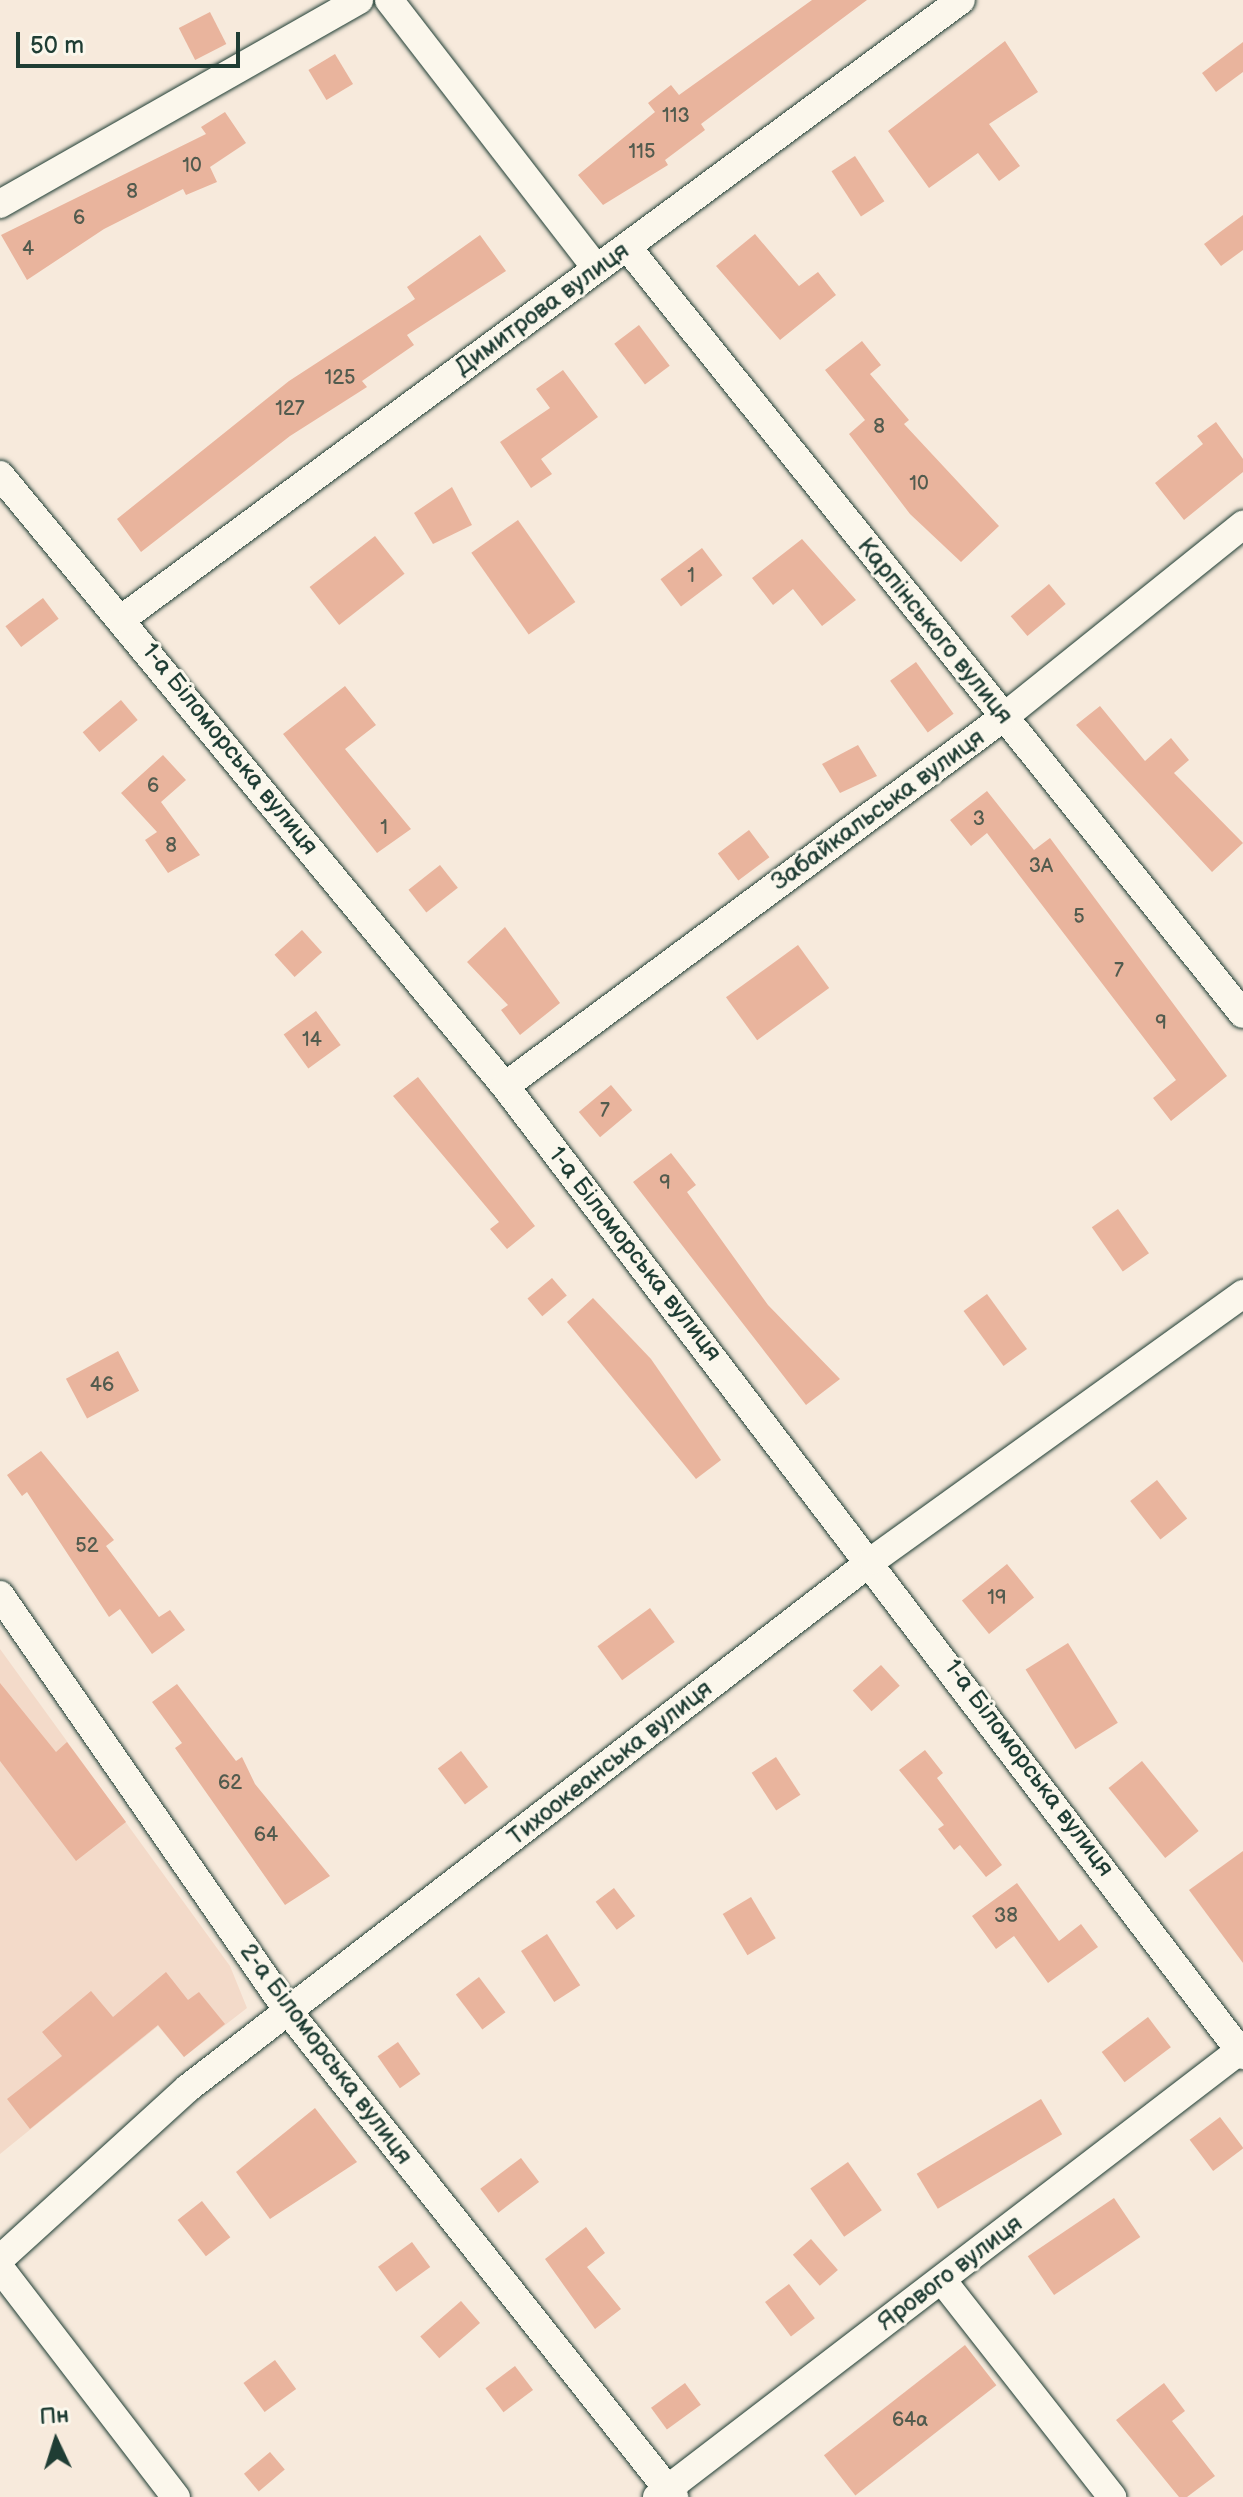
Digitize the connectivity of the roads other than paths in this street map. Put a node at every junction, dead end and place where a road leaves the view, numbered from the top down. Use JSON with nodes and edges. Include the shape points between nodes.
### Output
{"nodes":[{"id":1,"x":359,"y":0,"type":"edge"},
{"id":2,"x":389,"y":0,"type":"edge"},
{"id":3,"x":961,"y":0,"type":"edge"},
{"id":4,"x":0,"y":204,"type":"edge"},
{"id":5,"x":628,"y":248,"type":"junction"},
{"id":6,"x":595,"y":267,"type":"junction"},
{"id":7,"x":0,"y":475,"type":"edge"},
{"id":8,"x":1243,"y":525,"type":"edge"},
{"id":9,"x":123,"y":618,"type":"junction"},
{"id":10,"x":1004,"y":717,"type":"junction"},
{"id":11,"x":1243,"y":1014,"type":"edge"},
{"id":12,"x":505,"y":1086,"type":"junction"},
{"id":13,"x":1243,"y":1294,"type":"edge"},
{"id":14,"x":873,"y":1560,"type":"junction"},
{"id":15,"x":0,"y":1595,"type":"edge"},
{"id":16,"x":288,"y":2011,"type":"junction"},
{"id":17,"x":1242,"y":2051,"type":"edge"},
{"id":18,"x":0,"y":2259,"type":"edge"},
{"id":19,"x":0,"y":2268,"type":"edge"},
{"id":20,"x":942,"y":2280,"type":"junction"},
{"id":21,"x":666,"y":2494,"type":"edge"},
{"id":22,"x":176,"y":2497,"type":"edge"},
{"id":23,"x":1112,"y":2497,"type":"edge"}],
"edges":[{"from":1,"to":4,"type":"street"},
{"from":2,"to":6,"type":"street"},
{"from":3,"to":5,"type":"street","name":"Димитрова вулиця"},
{"from":5,"to":6,"type":"street","name":"Димитрова вулиця"},
{"from":5,"to":10,"type":"street","name":"Карпінського вулиця"},
{"from":6,"to":9,"type":"street","name":"Димитрова вулиця"},
{"from":7,"to":9,"type":"street","name":"1-а Біломорська вулиця"},
{"from":8,"to":10,"type":"street","name":"Забайкальська вулиця"},
{"from":9,"to":12,"type":"street","name":"1-а Біломорська вулиця"},
{"from":10,"to":11,"type":"street","name":"Карпінського вулиця"},
{"from":10,"to":12,"type":"street","name":"Забайкальська вулиця"},
{"from":12,"to":14,"type":"street","name":"1-а Біломорська вулиця"},
{"from":13,"to":14,"type":"street","name":"Тихоокеанська вулиця"},
{"from":14,"to":16,"type":"street","name":"Тихоокеанська вулиця"},
{"from":14,"to":17,"type":"street","name":"1-а Біломорська вулиця"},
{"from":15,"to":16,"type":"street","name":"2-а Біломорська вулиця"},
{"from":16,"to":18,"type":"street","name":"Тихоокеанська вулиця","via":[[188,2088]]},
{"from":16,"to":21,"type":"street","name":"2-а Біломорська вулиця"},
{"from":17,"to":20,"type":"street","name":"Ярового вулиця"},
{"from":19,"to":22,"type":"street"},
{"from":20,"to":21,"type":"street","name":"Ярового вулиця"},
{"from":20,"to":23,"type":"street"}]}
